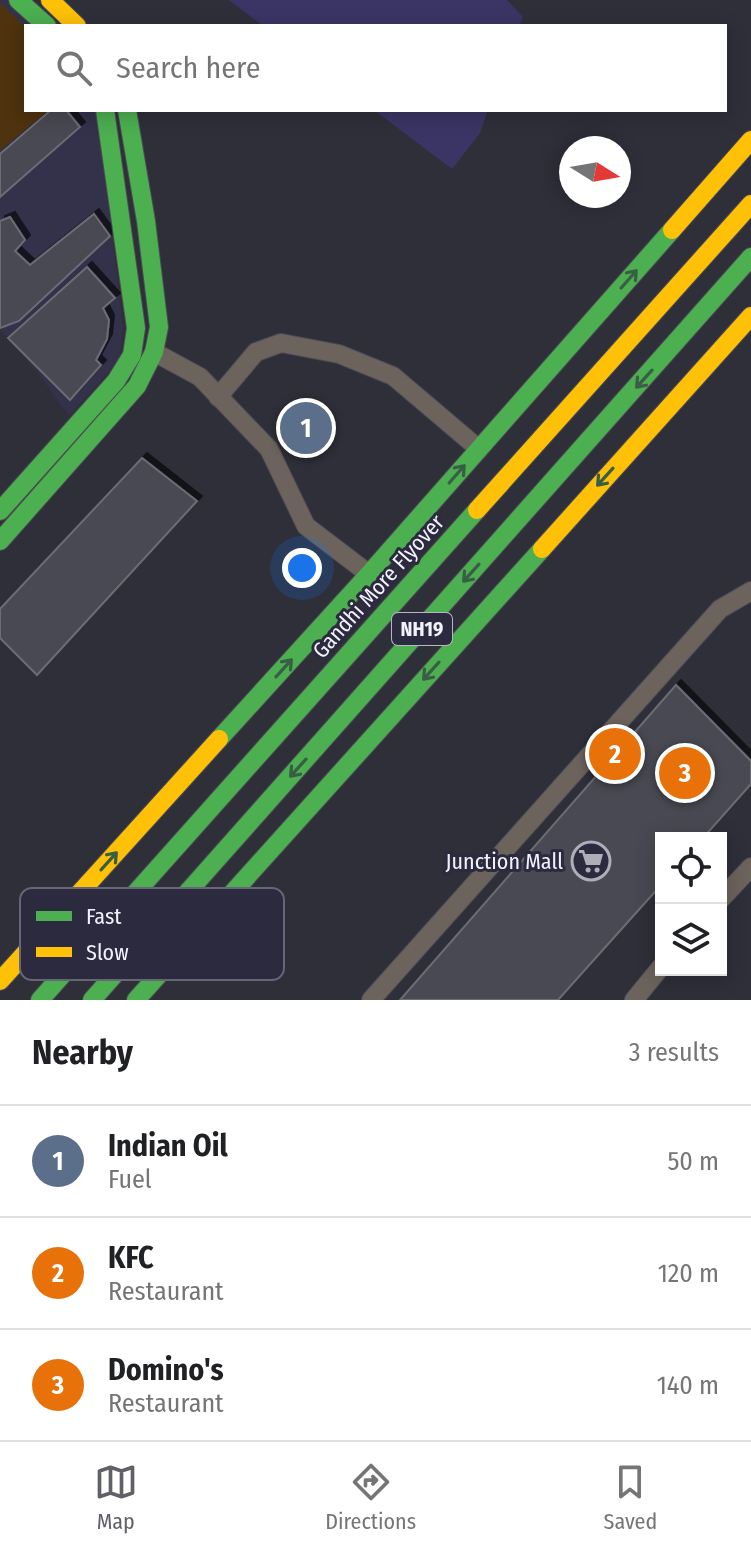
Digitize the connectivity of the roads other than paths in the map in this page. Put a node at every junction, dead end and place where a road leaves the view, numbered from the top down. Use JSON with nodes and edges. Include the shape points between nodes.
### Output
{"nodes":[{"id":1,"x":18,"y":0,"type":"edge"},
{"id":2,"x":50,"y":0,"type":"edge"},
{"id":3,"x":45,"y":24,"type":"edge"},
{"id":4,"x":75,"y":24,"type":"edge"},
{"id":5,"x":105,"y":112,"type":"edge"},
{"id":6,"x":127,"y":112,"type":"edge"},
{"id":7,"x":751,"y":140,"type":"edge"},
{"id":8,"x":751,"y":204,"type":"edge"},
{"id":9,"x":125,"y":249,"type":"junction"},
{"id":10,"x":150,"y":250,"type":"junction"},
{"id":11,"x":751,"y":257,"type":"edge"},
{"id":12,"x":751,"y":316,"type":"edge"},
{"id":13,"x":154,"y":352,"type":"junction"},
{"id":14,"x":218,"y":397,"type":"junction"},
{"id":15,"x":479,"y":449,"type":"junction"},
{"id":16,"x":0,"y":511,"type":"edge"},
{"id":17,"x":0,"y":541,"type":"edge"},
{"id":18,"x":369,"y":574,"type":"junction"},
{"id":19,"x":751,"y":591,"type":"edge"},
{"id":20,"x":751,"y":867,"type":"edge"},
{"id":21,"x":84,"y":888,"type":"edge"},
{"id":22,"x":140,"y":888,"type":"edge"},
{"id":23,"x":191,"y":888,"type":"edge"},
{"id":24,"x":237,"y":888,"type":"edge"},
{"id":25,"x":727,"y":893,"type":"edge"},
{"id":26,"x":20,"y":959,"type":"edge"},
{"id":27,"x":655,"y":974,"type":"edge"},
{"id":28,"x":58,"y":980,"type":"edge"},
{"id":29,"x":110,"y":980,"type":"edge"},
{"id":30,"x":154,"y":980,"type":"edge"},
{"id":31,"x":0,"y":981,"type":"edge"},
{"id":32,"x":40,"y":1000,"type":"edge"},
{"id":33,"x":92,"y":1000,"type":"edge"},
{"id":34,"x":136,"y":1000,"type":"edge"},
{"id":35,"x":371,"y":1000,"type":"edge"},
{"id":36,"x":634,"y":1000,"type":"edge"}],
"edges":[{"from":1,"to":3,"type":"main road"},
{"from":2,"to":4,"type":"main road"},
{"from":5,"to":9,"type":"main road"},
{"from":6,"to":10,"type":"main road"},
{"from":15,"to":7,"type":"main road","one_way":true},
{"from":8,"to":22,"type":"main road","name":"Gandhi More Flyover","number":"NH19"},
{"from":9,"to":10,"type":"main road"},
{"from":9,"to":16,"type":"main road","via":[[136,328],[132,355],[116,381]]},
{"from":10,"to":13,"type":"main road","via":[[159,327]]},
{"from":11,"to":23,"type":"main road","number":"NH19","one_way":true},
{"from":12,"to":24,"type":"main road","one_way":true},
{"from":13,"to":14,"type":"street","via":[[200,377]]},
{"from":13,"to":17,"type":"main road","via":[[137,386]]},
{"from":14,"to":15,"type":"street","via":[[256,352],[281,343],[339,354],[393,376]]},
{"from":14,"to":18,"type":"street","via":[[269,449],[306,526]]},
{"from":18,"to":15,"type":"main road","one_way":true},
{"from":21,"to":18,"type":"main road","one_way":true},
{"from":19,"to":35,"type":"street","via":[[720,609]]},
{"from":20,"to":25,"type":"street"},
{"from":31,"to":26,"type":"main road","one_way":true},
{"from":27,"to":36,"type":"street"},
{"from":28,"to":32,"type":"main road","name":"Gandhi More Flyover","number":"NH19"},
{"from":29,"to":33,"type":"main road","number":"NH19","one_way":true},
{"from":30,"to":34,"type":"main road","one_way":true}]}
